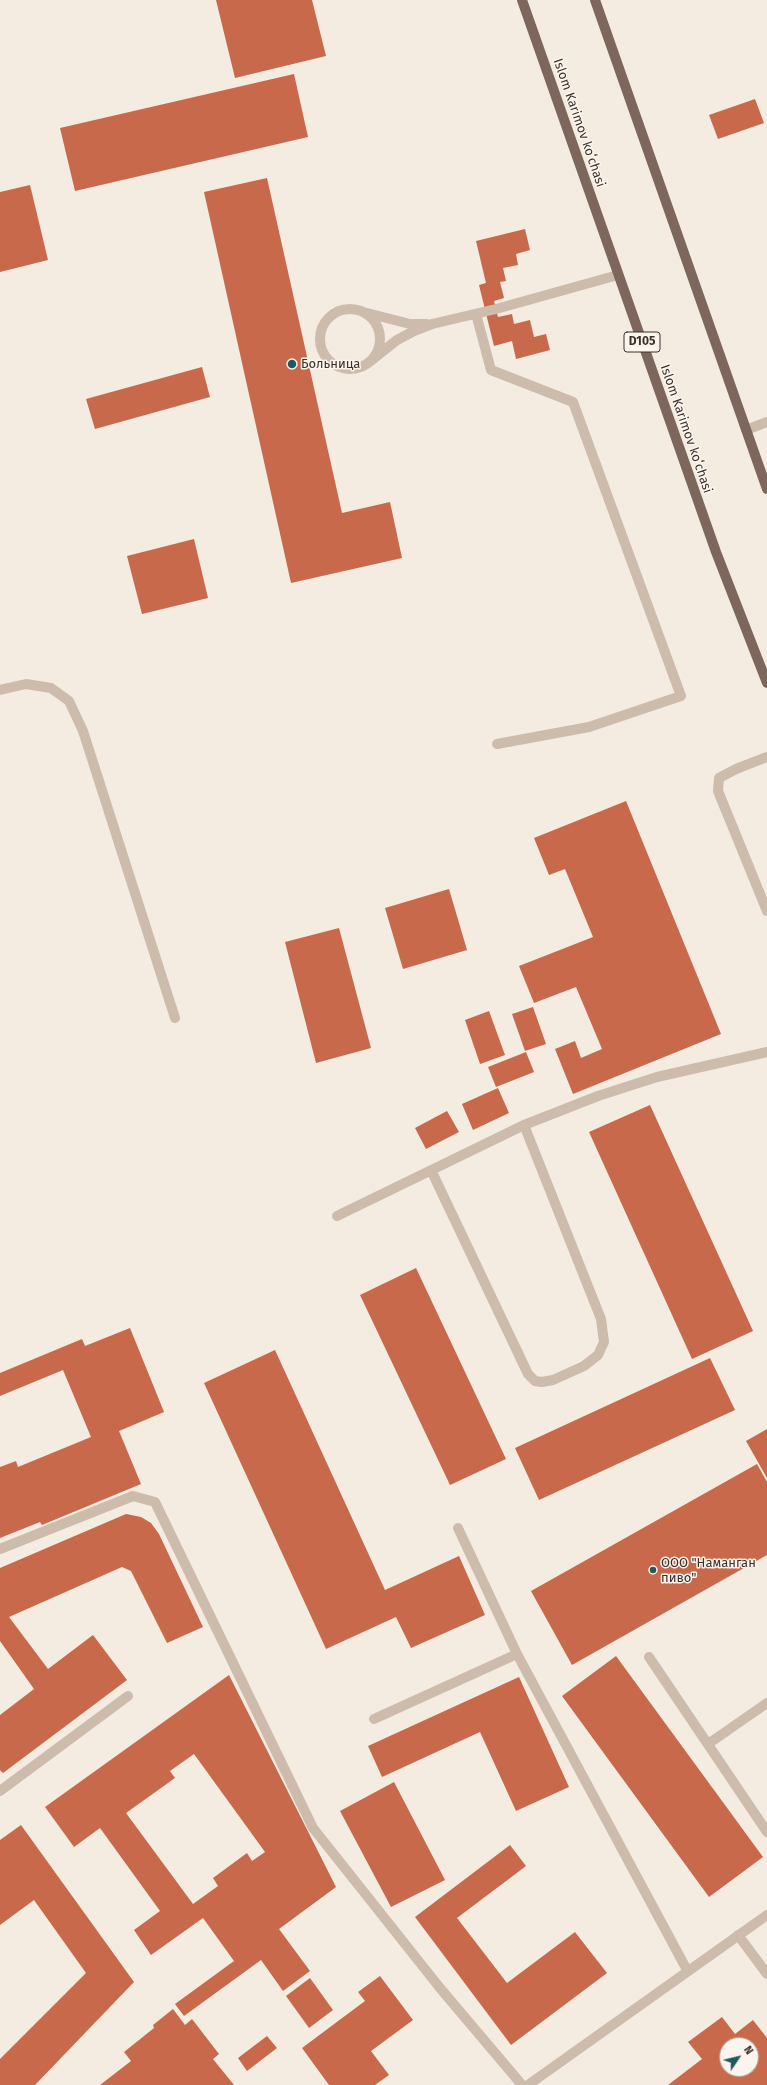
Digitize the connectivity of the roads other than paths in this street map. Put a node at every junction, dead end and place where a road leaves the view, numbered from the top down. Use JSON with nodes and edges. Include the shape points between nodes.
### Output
{"nodes":[{"id":1,"x":522,"y":0,"type":"edge"},
{"id":2,"x":595,"y":0,"type":"edge"},
{"id":3,"x":618,"y":275,"type":"junction"},
{"id":4,"x":366,"y":313,"type":"junction"},
{"id":5,"x":476,"y":314,"type":"junction"},
{"id":6,"x":432,"y":324,"type":"junction"},
{"id":7,"x":368,"y":363,"type":"junction"},
{"id":8,"x":767,"y":422,"type":"edge"},
{"id":9,"x":746,"y":430,"type":"junction"},
{"id":10,"x":767,"y":488,"type":"edge"},
{"id":11,"x":767,"y":682,"type":"edge"},
{"id":12,"x":0,"y":690,"type":"edge"},
{"id":13,"x":497,"y":744,"type":"dead end"},
{"id":14,"x":767,"y":757,"type":"edge"},
{"id":15,"x":767,"y":911,"type":"edge"},
{"id":16,"x":175,"y":1018,"type":"dead end"},
{"id":17,"x":767,"y":1052,"type":"edge"},
{"id":18,"x":524,"y":1124,"type":"junction"},
{"id":19,"x":431,"y":1170,"type":"junction"},
{"id":20,"x":337,"y":1216,"type":"dead end"},
{"id":21,"x":458,"y":1528,"type":"dead end"},
{"id":22,"x":0,"y":1549,"type":"edge"},
{"id":23,"x":517,"y":1654,"type":"junction"},
{"id":24,"x":650,"y":1657,"type":"dead end"},
{"id":25,"x":128,"y":1696,"type":"dead end"},
{"id":26,"x":767,"y":1703,"type":"edge"},
{"id":27,"x":374,"y":1719,"type":"dead end"},
{"id":28,"x":708,"y":1744,"type":"junction"},
{"id":29,"x":0,"y":1791,"type":"edge"},
{"id":30,"x":767,"y":1832,"type":"edge"},
{"id":31,"x":767,"y":1915,"type":"edge"},
{"id":32,"x":738,"y":1935,"type":"junction"},
{"id":33,"x":687,"y":1970,"type":"junction"},
{"id":34,"x":767,"y":1974,"type":"edge"},
{"id":35,"x":522,"y":2085,"type":"edge"},
{"id":36,"x":528,"y":2085,"type":"edge"}],
"edges":[{"from":1,"to":3,"type":"main road","name":"Islom Karimov koʻchasi","number":"D105"},
{"from":2,"to":9,"type":"main road"},
{"from":3,"to":5,"type":"street"},
{"from":3,"to":11,"type":"main road","name":"Islom Karimov koʻchasi","number":"D105","via":[[716,552]]},
{"from":4,"to":6,"type":"street","via":[[410,324]]},
{"from":4,"to":7,"type":"street","via":[[375,321],[380,332],[380,344],[376,355]]},
{"from":4,"to":7,"type":"street","via":[[356,309],[344,309],[333,314],[324,323],[321,345],[326,356],[334,364],[345,368],[357,368]]},
{"from":5,"to":6,"type":"street"},
{"from":5,"to":13,"type":"street","via":[[491,370],[573,402],[681,696],[589,727]]},
{"from":6,"to":7,"type":"street","via":[[397,340]]},
{"from":8,"to":9,"type":"street"},
{"from":9,"to":10,"type":"main road"},
{"from":12,"to":16,"type":"street","via":[[26,684],[51,688],[69,701],[83,731]]},
{"from":14,"to":15,"type":"street","via":[[719,778],[718,791]]},
{"from":17,"to":18,"type":"street","via":[[657,1077]]},
{"from":18,"to":19,"type":"street"},
{"from":18,"to":19,"type":"street","via":[[601,1319],[604,1342],[598,1355],[584,1366],[553,1380],[542,1382],[535,1381],[528,1374]]},
{"from":19,"to":20,"type":"street"},
{"from":21,"to":23,"type":"street"},
{"from":22,"to":35,"type":"street","via":[[133,1496],[155,1502],[312,1828],[440,1988]]},
{"from":23,"to":27,"type":"street"},
{"from":23,"to":33,"type":"street"},
{"from":24,"to":28,"type":"street"},
{"from":25,"to":29,"type":"street"},
{"from":26,"to":28,"type":"street"},
{"from":28,"to":30,"type":"street"},
{"from":31,"to":32,"type":"street"},
{"from":32,"to":33,"type":"street"},
{"from":32,"to":34,"type":"street"},
{"from":33,"to":36,"type":"street"}]}
